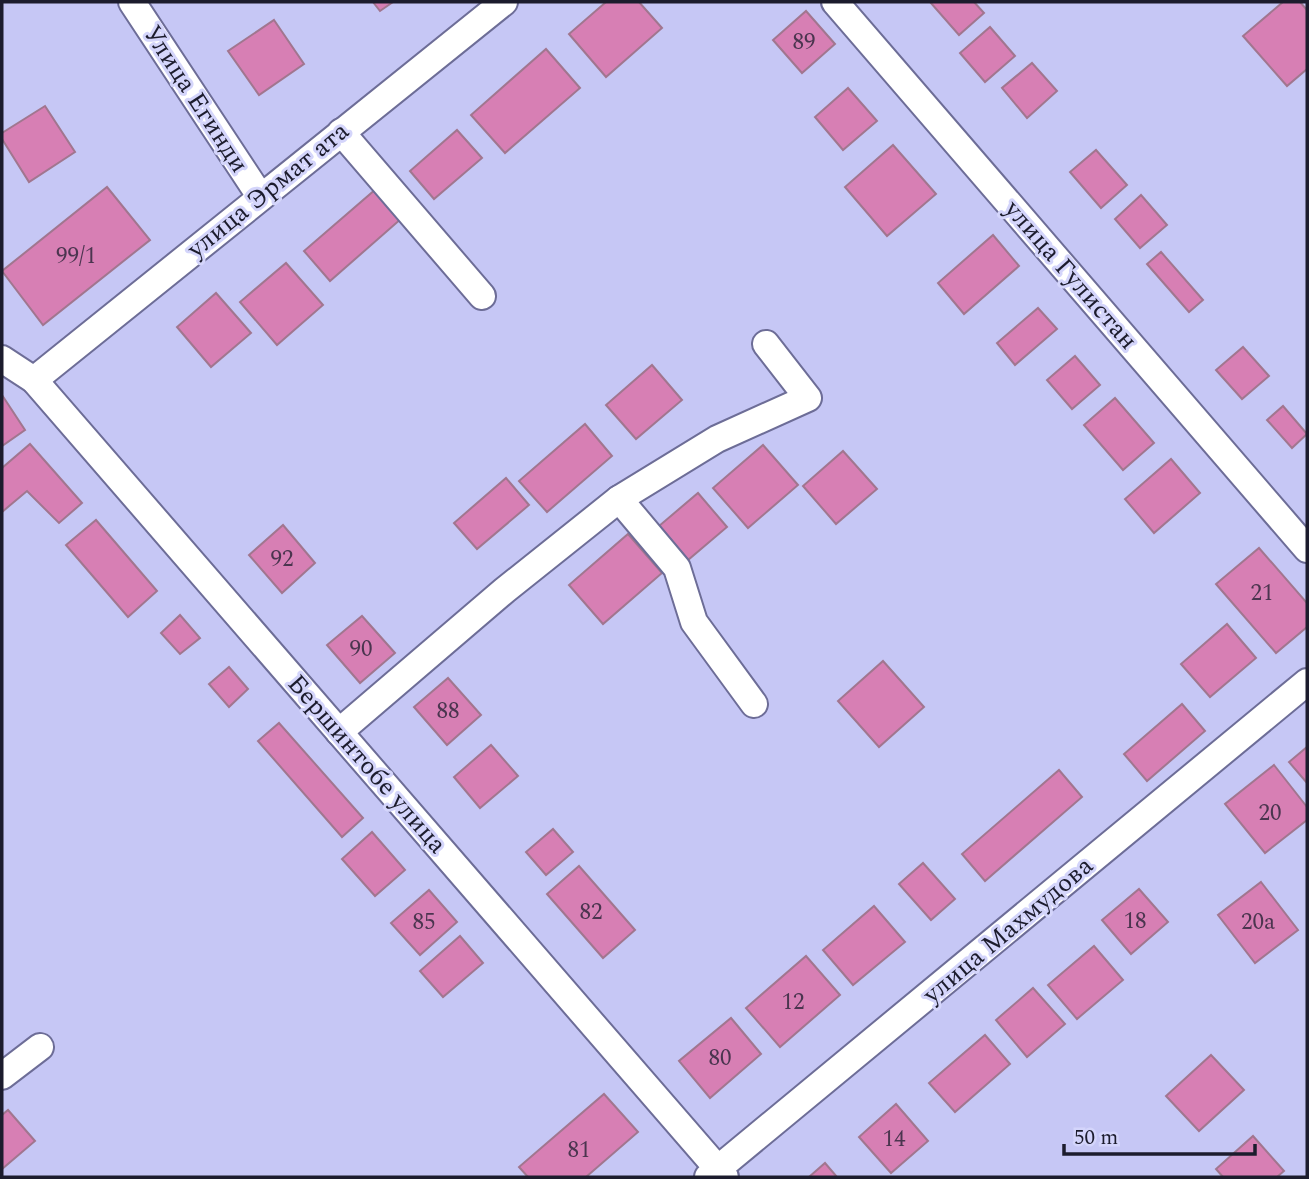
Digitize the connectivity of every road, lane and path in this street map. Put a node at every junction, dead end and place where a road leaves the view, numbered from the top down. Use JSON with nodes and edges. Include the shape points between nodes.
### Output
{"nodes":[{"id":1,"x":132,"y":2,"type":"edge"},
{"id":2,"x":504,"y":2,"type":"edge"},
{"id":3,"x":835,"y":2,"type":"edge"},
{"id":4,"x":341,"y":132,"type":"junction"},
{"id":5,"x":260,"y":196,"type":"junction"},
{"id":6,"x":482,"y":296,"type":"dead end"},
{"id":7,"x":766,"y":344,"type":"dead end"},
{"id":8,"x":2,"y":359,"type":"edge"},
{"id":9,"x":34,"y":380,"type":"junction"},
{"id":10,"x":619,"y":499,"type":"junction"},
{"id":11,"x":1307,"y":549,"type":"edge"},
{"id":12,"x":1307,"y":682,"type":"edge"},
{"id":13,"x":754,"y":704,"type":"dead end"},
{"id":14,"x":339,"y":732,"type":"junction"},
{"id":15,"x":40,"y":1047,"type":"dead end"},
{"id":16,"x":2,"y":1076,"type":"edge"},
{"id":17,"x":717,"y":1174,"type":"edge"}],
"edges":[{"from":1,"to":5,"type":"street","name":"Улица Егинди"},
{"from":2,"to":4,"type":"street","name":"улица Эрмат ата"},
{"from":3,"to":11,"type":"street","name":"улица Гулистан"},
{"from":4,"to":5,"type":"street","name":"улица Эрмат ата"},
{"from":4,"to":6,"type":"street"},
{"from":5,"to":9,"type":"street","name":"улица Эрмат ата"},
{"from":7,"to":10,"type":"street","via":[[808,398],[717,439]]},
{"from":8,"to":9,"type":"street","name":"Бершинтобе улица"},
{"from":9,"to":14,"type":"street","name":"Бершинтобе улица"},
{"from":10,"to":13,"type":"street","via":[[677,568],[694,622]]},
{"from":10,"to":14,"type":"street"},
{"from":12,"to":17,"type":"street","name":"улица Махмудова"},
{"from":14,"to":17,"type":"street","name":"Бершинтобе улица"},
{"from":15,"to":16,"type":"street"}]}
